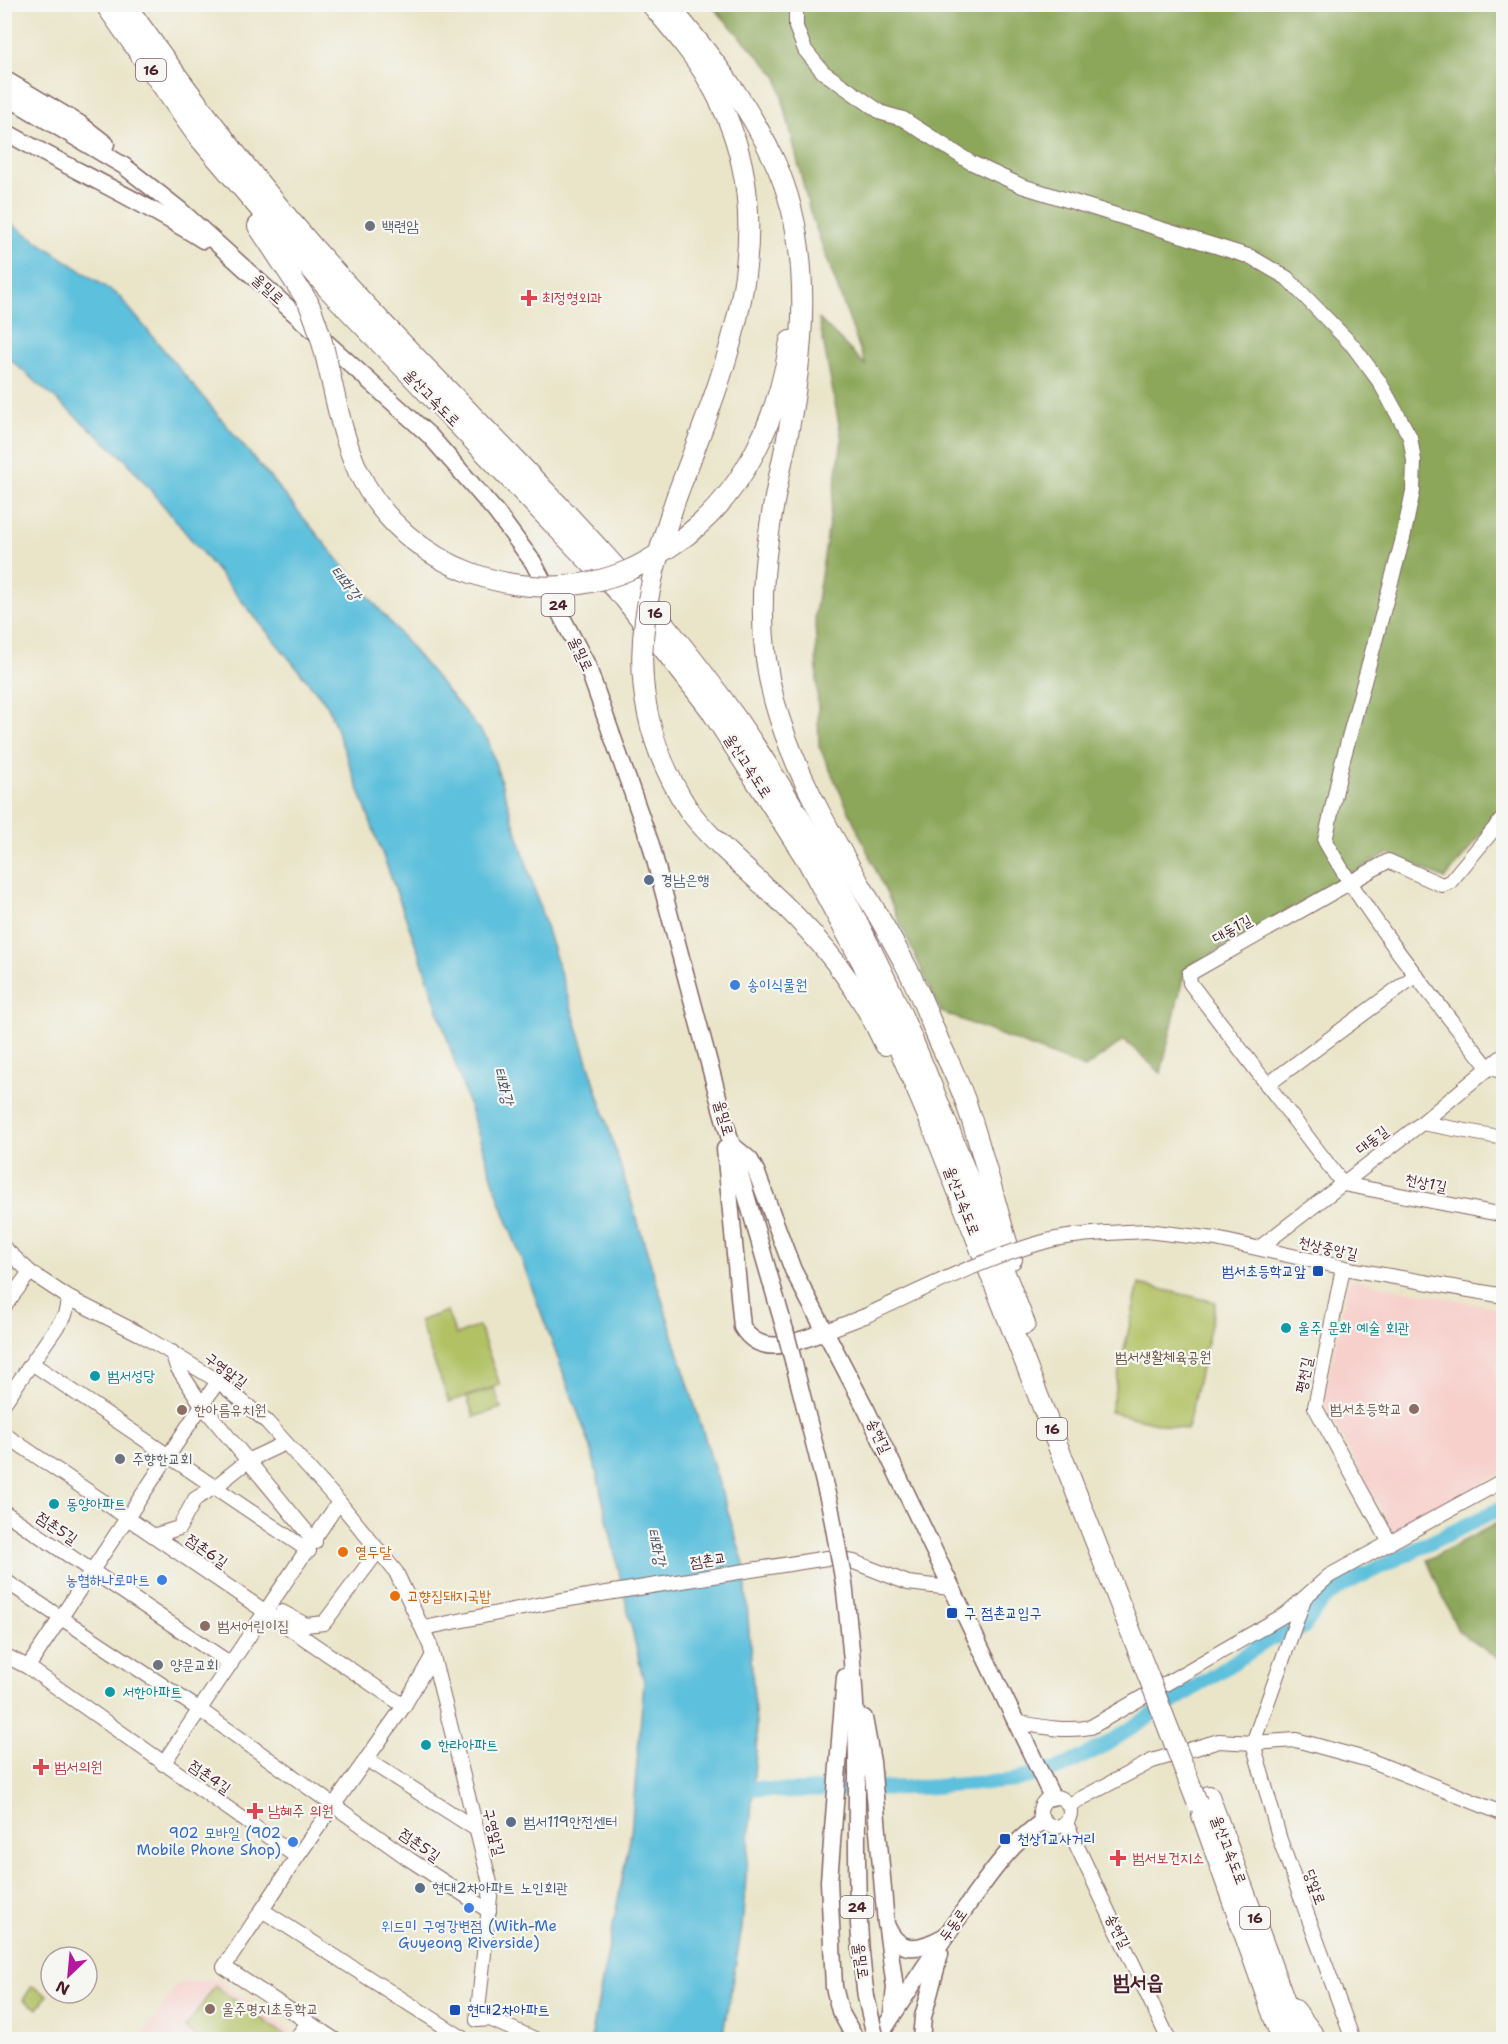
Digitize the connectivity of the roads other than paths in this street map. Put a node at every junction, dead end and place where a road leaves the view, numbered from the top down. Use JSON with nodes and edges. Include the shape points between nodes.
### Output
{"nodes":[{"id":1,"x":105,"y":4,"type":"edge"},
{"id":2,"x":125,"y":4,"type":"edge"},
{"id":3,"x":651,"y":4,"type":"edge"},
{"id":4,"x":667,"y":4,"type":"edge"},
{"id":5,"x":796,"y":4,"type":"edge"},
{"id":6,"x":4,"y":79,"type":"edge"},
{"id":7,"x":4,"y":95,"type":"edge"},
{"id":8,"x":751,"y":118,"type":"junction"},
{"id":9,"x":4,"y":130,"type":"edge"},
{"id":10,"x":196,"y":134,"type":"junction"},
{"id":11,"x":144,"y":179,"type":"junction"},
{"id":12,"x":250,"y":272,"type":"junction"},
{"id":13,"x":1503,"y":817,"type":"edge"},
{"id":14,"x":1349,"y":883,"type":"junction"},
{"id":15,"x":1416,"y":975,"type":"junction"},
{"id":16,"x":1503,"y":1055,"type":"edge"},
{"id":17,"x":1488,"y":1067,"type":"junction"},
{"id":18,"x":1503,"y":1072,"type":"edge"},
{"id":19,"x":1267,"y":1085,"type":"junction"},
{"id":20,"x":722,"y":1108,"type":"junction"},
{"id":21,"x":1422,"y":1123,"type":"junction"},
{"id":22,"x":1503,"y":1138,"type":"edge"},
{"id":23,"x":732,"y":1145,"type":"junction"},
{"id":24,"x":954,"y":1180,"type":"junction"},
{"id":25,"x":1343,"y":1184,"type":"junction"},
{"id":26,"x":1503,"y":1215,"type":"edge"},
{"id":27,"x":4,"y":1248,"type":"edge"},
{"id":28,"x":1259,"y":1248,"type":"junction"},
{"id":29,"x":1343,"y":1268,"type":"junction"},
{"id":30,"x":30,"y":1272,"type":"junction"},
{"id":31,"x":1503,"y":1296,"type":"edge"},
{"id":32,"x":69,"y":1298,"type":"junction"},
{"id":33,"x":4,"y":1307,"type":"edge"},
{"id":34,"x":1025,"y":1326,"type":"junction"},
{"id":35,"x":824,"y":1332,"type":"junction"},
{"id":36,"x":172,"y":1352,"type":"junction"},
{"id":37,"x":33,"y":1364,"type":"junction"},
{"id":38,"x":218,"y":1381,"type":"junction"},
{"id":39,"x":4,"y":1403,"type":"edge"},
{"id":40,"x":202,"y":1405,"type":"junction"},
{"id":41,"x":4,"y":1434,"type":"edge"},
{"id":42,"x":285,"y":1443,"type":"junction"},
{"id":43,"x":169,"y":1456,"type":"junction"},
{"id":44,"x":249,"y":1460,"type":"junction"},
{"id":45,"x":1503,"y":1480,"type":"edge"},
{"id":46,"x":215,"y":1487,"type":"junction"},
{"id":47,"x":339,"y":1502,"type":"junction"},
{"id":48,"x":4,"y":1512,"type":"edge"},
{"id":49,"x":128,"y":1517,"type":"junction"},
{"id":50,"x":156,"y":1536,"type":"junction"},
{"id":51,"x":1390,"y":1543,"type":"junction"},
{"id":52,"x":312,"y":1546,"type":"junction"},
{"id":53,"x":378,"y":1551,"type":"junction"},
{"id":54,"x":92,"y":1572,"type":"junction"},
{"id":55,"x":4,"y":1580,"type":"edge"},
{"id":56,"x":950,"y":1588,"type":"junction"},
{"id":57,"x":1306,"y":1594,"type":"junction"},
{"id":58,"x":269,"y":1609,"type":"junction"},
{"id":59,"x":61,"y":1618,"type":"junction"},
{"id":60,"x":424,"y":1628,"type":"junction"},
{"id":61,"x":849,"y":1635,"type":"junction"},
{"id":62,"x":4,"y":1655,"type":"edge"},
{"id":63,"x":432,"y":1657,"type":"junction"},
{"id":64,"x":231,"y":1664,"type":"junction"},
{"id":65,"x":28,"y":1667,"type":"junction"},
{"id":66,"x":1155,"y":1676,"type":"junction"},
{"id":67,"x":404,"y":1706,"type":"junction"},
{"id":68,"x":200,"y":1710,"type":"junction"},
{"id":69,"x":1015,"y":1722,"type":"junction"},
{"id":70,"x":1253,"y":1743,"type":"junction"},
{"id":71,"x":366,"y":1759,"type":"junction"},
{"id":72,"x":865,"y":1763,"type":"junction"},
{"id":73,"x":163,"y":1764,"type":"junction"},
{"id":74,"x":1048,"y":1792,"type":"junction"},
{"id":75,"x":334,"y":1804,"type":"junction"},
{"id":76,"x":1069,"y":1805,"type":"junction"},
{"id":77,"x":1503,"y":1815,"type":"edge"},
{"id":78,"x":1043,"y":1821,"type":"junction"},
{"id":79,"x":1066,"y":1823,"type":"junction"},
{"id":80,"x":476,"y":1829,"type":"junction"},
{"id":81,"x":297,"y":1857,"type":"junction"},
{"id":82,"x":261,"y":1911,"type":"junction"},
{"id":83,"x":489,"y":1911,"type":"junction"},
{"id":84,"x":886,"y":1924,"type":"junction"},
{"id":85,"x":945,"y":1936,"type":"junction"},
{"id":86,"x":1273,"y":1995,"type":"junction"},
{"id":87,"x":892,"y":2017,"type":"junction"},
{"id":88,"x":843,"y":2018,"type":"junction"},
{"id":89,"x":477,"y":2020,"type":"junction"},
{"id":90,"x":308,"y":2022,"type":"junction"},
{"id":91,"x":460,"y":2038,"type":"edge"},
{"id":92,"x":874,"y":2039,"type":"edge"},
{"id":93,"x":296,"y":2040,"type":"edge"},
{"id":94,"x":336,"y":2040,"type":"edge"},
{"id":95,"x":537,"y":2040,"type":"edge"},
{"id":96,"x":856,"y":2040,"type":"edge"},
{"id":97,"x":921,"y":2040,"type":"edge"},
{"id":98,"x":1169,"y":2040,"type":"edge"},
{"id":99,"x":1274,"y":2040,"type":"edge"},
{"id":100,"x":1282,"y":2040,"type":"edge"},
{"id":101,"x":1299,"y":2040,"type":"edge"},
{"id":102,"x":1317,"y":2040,"type":"edge"},
{"id":103,"x":1353,"y":2040,"type":"edge"}],
"edges":[{"from":1,"to":10,"type":"highway","name":"울산고속도로","number":"16"},
{"from":2,"to":34,"type":"highway","name":"울산고속도로","number":"16","via":[[211,123],[310,245],[613,561],[741,726],[813,841],[874,956],[939,1102]]},
{"from":3,"to":24,"type":"highway","bridge":true,"via":[[698,62],[722,106],[740,152],[749,213],[747,264],[738,321],[648,591],[640,661],[650,727],[667,774],[690,812],[720,848],[802,923],[848,977],[878,1028],[939,1165]]},
{"from":4,"to":8,"type":"highway","via":[[725,76]]},
{"from":5,"to":14,"type":"street","via":[[796,27],[805,50],[823,72],[882,113],[903,119],[970,162],[1022,186],[1251,257],[1287,278],[1353,346],[1379,381],[1410,437],[1413,491],[1325,841]]},
{"from":6,"to":11,"type":"main road","via":[[80,124]]},
{"from":7,"to":11,"type":"main road","name":"울밀로","number":"24"},
{"from":8,"to":10,"type":"highway","bridge":true,"via":[[787,229],[793,299],[788,351],[778,394],[756,450],[724,499],[687,535],[627,570],[560,585],[493,581],[434,555],[386,516],[357,470],[343,429],[320,330],[308,302]]},
{"from":8,"to":34,"type":"highway","via":[[775,162],[787,197],[796,235],[803,300],[798,378],[765,546],[762,606],[768,675],[803,777],[908,969],[968,1108],[1023,1295]]},
{"from":9,"to":12,"type":"main road","via":[[141,202]]},
{"from":10,"to":24,"type":"highway","name":"울산고속도로","number":"16","via":[[328,289],[624,598],[710,709],[836,912],[887,1016]]},
{"from":11,"to":12,"type":"main road","name":"울밀로","number":"24"},
{"from":12,"to":20,"type":"main road","name":"울밀로","number":"24","via":[[430,436],[496,512],[553,595],[602,702],[651,845]]},
{"from":13,"to":14,"type":"street","name":"대동1길","via":[[1450,882],[1442,885],[1388,861]]},
{"from":14,"to":15,"type":"street"},
{"from":14,"to":19,"type":"street","name":"대동1길","via":[[1189,974],[1190,983]]},
{"from":15,"to":17,"type":"street"},
{"from":15,"to":19,"type":"street"},
{"from":16,"to":17,"type":"street","name":"대동길"},
{"from":17,"to":18,"type":"street"},
{"from":17,"to":21,"type":"street","name":"대동길"},
{"from":19,"to":25,"type":"street","name":"대동1길"},
{"from":20,"to":23,"type":"main road","name":"울밀로","number":"24"},
{"from":20,"to":35,"type":"main road","via":[[742,1327],[748,1338],[765,1347]]},
{"from":21,"to":22,"type":"street"},
{"from":21,"to":25,"type":"street","name":"대동길"},
{"from":23,"to":35,"type":"main road","name":"송현길","via":[[750,1160],[756,1171],[793,1270]]},
{"from":23,"to":61,"type":"main road","name":"울밀로","number":"24","bridge":true,"via":[[830,1506]]},
{"from":24,"to":66,"type":"highway","name":"울산고속도로","number":"16"},
{"from":25,"to":26,"type":"street","name":"천상1길"},
{"from":25,"to":28,"type":"street","name":"대동길"},
{"from":27,"to":30,"type":"street","name":"구영앞길"},
{"from":28,"to":29,"type":"street","name":"천상중앙길"},
{"from":28,"to":35,"type":"street","name":"천상중앙길","bridge":true,"via":[[1196,1235],[1146,1232],[1047,1241],[952,1275]]},
{"from":29,"to":31,"type":"street","name":"천상중앙길"},
{"from":29,"to":51,"type":"street","name":"평천길","via":[[1315,1407]]},
{"from":30,"to":32,"type":"street","name":"구영앞길"},
{"from":30,"to":33,"type":"street"},
{"from":32,"to":36,"type":"street","name":"구영앞길"},
{"from":32,"to":37,"type":"street","via":[[65,1315]]},
{"from":34,"to":66,"type":"highway","name":"울산고속도로","number":"16"},
{"from":35,"to":56,"type":"main road","name":"송현길","via":[[867,1411]]},
{"from":36,"to":38,"type":"street","name":"구영앞길"},
{"from":36,"to":40,"type":"street"},
{"from":37,"to":39,"type":"street"},
{"from":37,"to":43,"type":"street"},
{"from":38,"to":40,"type":"street"},
{"from":38,"to":42,"type":"street","name":"구영앞길","via":[[267,1422]]},
{"from":40,"to":43,"type":"street"},
{"from":40,"to":44,"type":"street"},
{"from":41,"to":49,"type":"street","name":"점촌6길"},
{"from":42,"to":44,"type":"street"},
{"from":42,"to":47,"type":"street","name":"구영앞길"},
{"from":43,"to":46,"type":"street"},
{"from":43,"to":49,"type":"street"},
{"from":44,"to":46,"type":"street"},
{"from":44,"to":52,"type":"street"},
{"from":45,"to":51,"type":"street"},
{"from":46,"to":50,"type":"street","via":[[195,1499],[179,1528]]},
{"from":46,"to":52,"type":"street"},
{"from":47,"to":52,"type":"street"},
{"from":47,"to":53,"type":"street","name":"구영앞길"},
{"from":48,"to":54,"type":"street","name":"점촌5길"},
{"from":49,"to":50,"type":"street","name":"점촌6길"},
{"from":49,"to":54,"type":"street"},
{"from":50,"to":58,"type":"street","name":"점촌6길"},
{"from":51,"to":57,"type":"street","via":[[1329,1576]]},
{"from":52,"to":58,"type":"street"},
{"from":53,"to":58,"type":"street","via":[[324,1623],[306,1625]]},
{"from":53,"to":60,"type":"street","name":"구영앞길","via":[[396,1572]]},
{"from":54,"to":59,"type":"street"},
{"from":54,"to":64,"type":"street","name":"점촌5길"},
{"from":55,"to":59,"type":"street","name":"점촌5길"},
{"from":56,"to":60,"type":"street","name":"점촌교","via":[[908,1583],[854,1562],[827,1558]]},
{"from":56,"to":69,"type":"main road"},
{"from":57,"to":69,"type":"street","via":[[1286,1614],[1091,1727],[1063,1730]]},
{"from":57,"to":70,"type":"street"},
{"from":58,"to":64,"type":"street"},
{"from":58,"to":67,"type":"street","name":"점촌6길"},
{"from":59,"to":65,"type":"street"},
{"from":59,"to":68,"type":"street","name":"점촌5길"},
{"from":60,"to":63,"type":"street","name":"구영앞길"},
{"from":61,"to":72,"type":"main road","number":"24"},
{"from":61,"to":88,"type":"main road","via":[[829,1881],[832,1975]]},
{"from":62,"to":65,"type":"street","name":"점촌4길"},
{"from":63,"to":67,"type":"street"},
{"from":63,"to":80,"type":"street","name":"구영앞길"},
{"from":64,"to":68,"type":"street"},
{"from":65,"to":73,"type":"street","name":"점촌4길"},
{"from":66,"to":86,"type":"highway","name":"울산고속도로","number":"16","bridge":true},
{"from":67,"to":71,"type":"street"},
{"from":68,"to":73,"type":"street"},
{"from":68,"to":75,"type":"street","name":"점촌5길"},
{"from":69,"to":74,"type":"main road"},
{"from":70,"to":76,"type":"street","via":[[1219,1741],[1152,1761]]},
{"from":70,"to":77,"type":"street","via":[[1296,1740],[1332,1749],[1417,1778]]},
{"from":70,"to":103,"type":"street","name":"당앞로","via":[[1280,1840]]},
{"from":71,"to":75,"type":"street"},
{"from":71,"to":80,"type":"street"},
{"from":72,"to":84,"type":"main road","via":[[876,1821]]},
{"from":72,"to":92,"type":"main road","name":"울밀로","number":"24","bridge":true,"via":[[856,1816],[858,1932]]},
{"from":73,"to":81,"type":"street","name":"점촌4길"},
{"from":74,"to":76,"type":"street"},
{"from":74,"to":78,"type":"street","via":[[1041,1807]]},
{"from":75,"to":81,"type":"street"},
{"from":75,"to":83,"type":"street","name":"점촌5길"},
{"from":76,"to":79,"type":"street","via":[[1071,1815]]},
{"from":78,"to":79,"type":"street","via":[[1056,1827]]},
{"from":78,"to":85,"type":"main road","name":"두동로","via":[[999,1861]]},
{"from":79,"to":98,"type":"street","name":"송현길"},
{"from":80,"to":83,"type":"street","name":"구영앞길","via":[[491,1887]]},
{"from":81,"to":82,"type":"street"},
{"from":82,"to":90,"type":"street","via":[[224,1967]]},
{"from":82,"to":91,"type":"street"},
{"from":83,"to":89,"type":"street","name":"구영앞길"},
{"from":84,"to":85,"type":"main road","via":[[894,1939],[915,1949]]},
{"from":84,"to":87,"type":"main road","via":[[895,1988]]},
{"from":85,"to":87,"type":"main road","name":"두동로"},
{"from":85,"to":97,"type":"main road","via":[[927,1998]]},
{"from":86,"to":99,"type":"highway"},
{"from":86,"to":100,"type":"highway","name":"울산고속도로","number":"16"},
{"from":86,"to":101,"type":"highway","name":"울산고속도로","number":"16"},
{"from":86,"to":102,"type":"highway"},
{"from":87,"to":92,"type":"main road","name":"두동로"},
{"from":88,"to":92,"type":"main road"},
{"from":88,"to":96,"type":"main road"},
{"from":89,"to":91,"type":"street"},
{"from":89,"to":95,"type":"street","via":[[490,2019]]},
{"from":90,"to":93,"type":"street"},
{"from":90,"to":94,"type":"street"}]}
